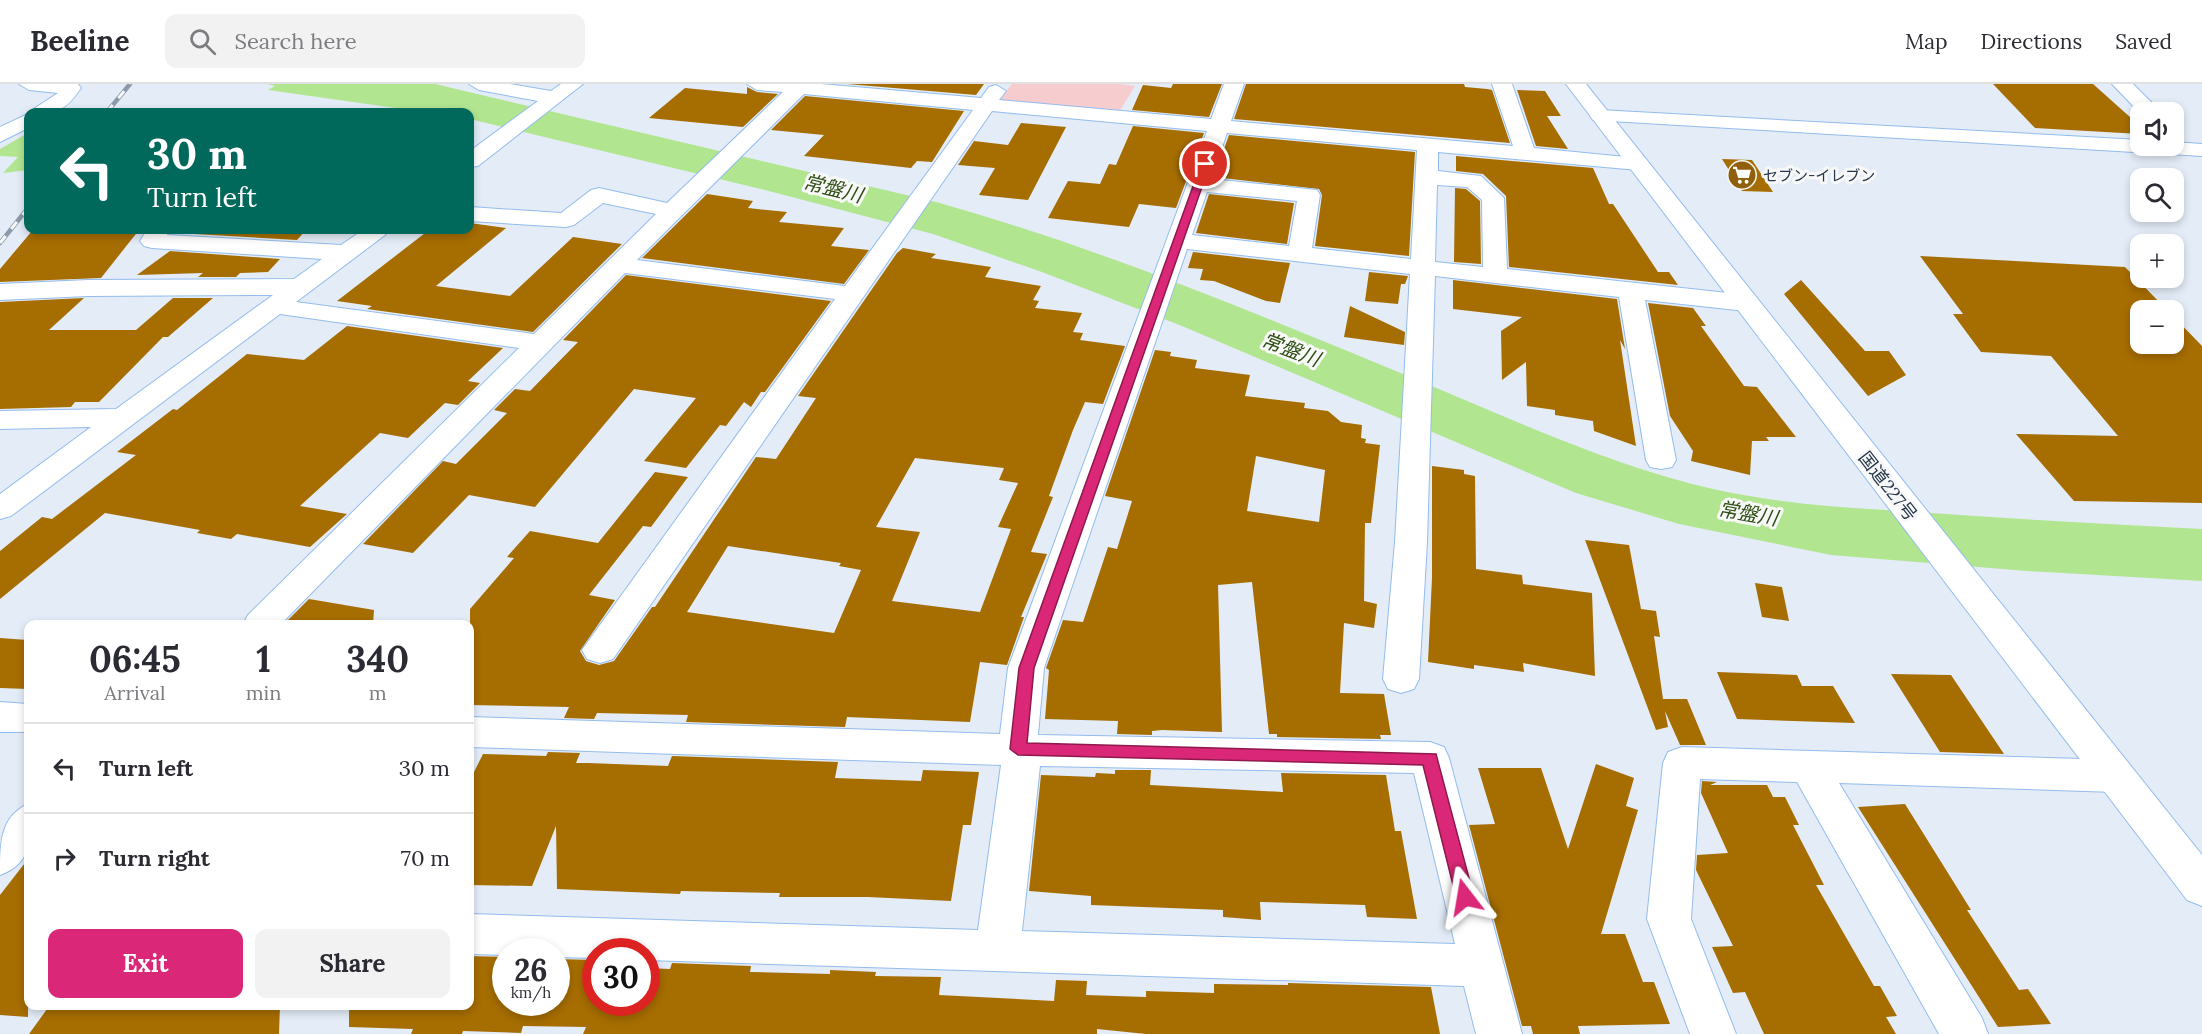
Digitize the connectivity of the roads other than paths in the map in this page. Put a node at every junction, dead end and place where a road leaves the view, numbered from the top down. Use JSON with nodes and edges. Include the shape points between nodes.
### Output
{"nodes":[{"id":1,"x":29,"y":84,"type":"edge"},
{"id":2,"x":479,"y":84,"type":"edge"},
{"id":3,"x":573,"y":84,"type":"edge"},
{"id":4,"x":757,"y":84,"type":"edge"},
{"id":5,"x":1001,"y":84,"type":"edge"},
{"id":6,"x":1234,"y":84,"type":"edge"},
{"id":7,"x":1502,"y":84,"type":"edge"},
{"id":8,"x":1576,"y":84,"type":"edge"},
{"id":9,"x":2122,"y":84,"type":"edge"},
{"id":10,"x":801,"y":86,"type":"edge"},
{"id":11,"x":550,"y":101,"type":"junction"},
{"id":12,"x":2141,"y":102,"type":"edge"},
{"id":13,"x":986,"y":105,"type":"junction"},
{"id":14,"x":49,"y":108,"type":"edge"},
{"id":15,"x":1600,"y":116,"type":"junction"},
{"id":16,"x":24,"y":122,"type":"edge"},
{"id":17,"x":1219,"y":125,"type":"junction"},
{"id":18,"x":0,"y":136,"type":"edge"},
{"id":19,"x":1428,"y":146,"type":"junction"},
{"id":20,"x":2192,"y":149,"type":"edge"},
{"id":21,"x":1526,"y":155,"type":"junction"},
{"id":22,"x":474,"y":158,"type":"edge"},
{"id":23,"x":1638,"y":164,"type":"junction"},
{"id":24,"x":1425,"y":177,"type":"junction"},
{"id":25,"x":1198,"y":184,"type":"junction"},
{"id":26,"x":672,"y":211,"type":"junction"},
{"id":27,"x":474,"y":214,"type":"edge"},
{"id":28,"x":156,"y":234,"type":"edge"},
{"id":29,"x":371,"y":234,"type":"edge"},
{"id":30,"x":1178,"y":241,"type":"junction"},
{"id":31,"x":345,"y":253,"type":"junction"},
{"id":32,"x":1299,"y":255,"type":"junction"},
{"id":33,"x":621,"y":265,"type":"junction"},
{"id":34,"x":1423,"y":268,"type":"junction"},
{"id":35,"x":1495,"y":276,"type":"junction"},
{"id":36,"x":1631,"y":291,"type":"junction"},
{"id":37,"x":0,"y":292,"type":"edge"},
{"id":38,"x":852,"y":294,"type":"junction"},
{"id":39,"x":294,"y":298,"type":"junction"},
{"id":40,"x":1746,"y":303,"type":"junction"},
{"id":41,"x":539,"y":343,"type":"junction"},
{"id":42,"x":122,"y":418,"type":"junction"},
{"id":43,"x":0,"y":420,"type":"edge"},
{"id":44,"x":1661,"y":460,"type":"dead end"},
{"id":45,"x":0,"y":509,"type":"edge"},
{"id":46,"x":264,"y":620,"type":"edge"},
{"id":47,"x":600,"y":650,"type":"dead end"},
{"id":48,"x":1401,"y":679,"type":"dead end"},
{"id":49,"x":0,"y":717,"type":"edge"},
{"id":50,"x":24,"y":718,"type":"edge"},
{"id":51,"x":474,"y":732,"type":"edge"},
{"id":52,"x":1020,"y":749,"type":"junction"},
{"id":53,"x":1808,"y":766,"type":"junction"},
{"id":54,"x":2115,"y":776,"type":"junction"},
{"id":55,"x":24,"y":826,"type":"edge"},
{"id":56,"x":0,"y":857,"type":"edge"},
{"id":57,"x":2202,"y":887,"type":"edge"},
{"id":58,"x":474,"y":934,"type":"edge"},
{"id":59,"x":998,"y":949,"type":"junction"},
{"id":60,"x":1483,"y":966,"type":"junction"},
{"id":61,"x":1499,"y":1034,"type":"edge"},
{"id":62,"x":1713,"y":1034,"type":"edge"},
{"id":63,"x":1965,"y":1034,"type":"edge"}],
"edges":[{"from":1,"to":14,"type":"main road","via":[[71,88],[62,101]]},
{"from":2,"to":11,"type":"main road"},
{"from":3,"to":11,"type":"main road"},
{"from":4,"to":10,"type":"main road"},
{"from":5,"to":13,"type":"main road"},
{"from":6,"to":17,"type":"main road"},
{"from":7,"to":21,"type":"main road"},
{"from":8,"to":15,"type":"main road","name":"国道227号"},
{"from":9,"to":12,"type":"main road"},
{"from":10,"to":13,"type":"main road"},
{"from":10,"to":26,"type":"main road"},
{"from":11,"to":22,"type":"main road"},
{"from":13,"to":17,"type":"main road"},
{"from":13,"to":38,"type":"main road"},
{"from":15,"to":20,"type":"main road"},
{"from":15,"to":23,"type":"main road","name":"国道227号"},
{"from":16,"to":18,"type":"main road"},
{"from":17,"to":19,"type":"main road"},
{"from":17,"to":25,"type":"main road"},
{"from":19,"to":21,"type":"main road"},
{"from":19,"to":24,"type":"main road"},
{"from":21,"to":23,"type":"main road"},
{"from":23,"to":40,"type":"main road","name":"国道227号"},
{"from":24,"to":34,"type":"main road"},
{"from":24,"to":35,"type":"main road","via":[[1473,182],[1493,198]]},
{"from":25,"to":30,"type":"main road"},
{"from":25,"to":32,"type":"main road","via":[[1309,195]]},
{"from":26,"to":27,"type":"main road","via":[[599,195],[566,220]]},
{"from":26,"to":33,"type":"main road"},
{"from":28,"to":31,"type":"main road","via":[[152,241]]},
{"from":29,"to":31,"type":"main road"},
{"from":30,"to":32,"type":"main road"},
{"from":30,"to":52,"type":"main road","via":[[1026,668]]},
{"from":31,"to":39,"type":"main road"},
{"from":32,"to":34,"type":"main road"},
{"from":33,"to":38,"type":"main road"},
{"from":33,"to":41,"type":"main road"},
{"from":34,"to":35,"type":"main road"},
{"from":34,"to":48,"type":"main road"},
{"from":35,"to":36,"type":"main road"},
{"from":36,"to":40,"type":"main road"},
{"from":36,"to":44,"type":"main road"},
{"from":37,"to":39,"type":"main road","via":[[88,288]]},
{"from":38,"to":47,"type":"main road"},
{"from":39,"to":41,"type":"main road"},
{"from":39,"to":42,"type":"main road"},
{"from":40,"to":54,"type":"main road","name":"国道227号"},
{"from":41,"to":46,"type":"main road"},
{"from":42,"to":43,"type":"main road"},
{"from":42,"to":45,"type":"main road"},
{"from":49,"to":50,"type":"main road"},
{"from":51,"to":52,"type":"main road"},
{"from":52,"to":59,"type":"main road"},
{"from":52,"to":60,"type":"main road","via":[[1430,758]]},
{"from":53,"to":54,"type":"main road"},
{"from":53,"to":62,"type":"main road","via":[[1682,763],[1669,919]]},
{"from":53,"to":63,"type":"main road"},
{"from":54,"to":57,"type":"main road","name":"国道227号"},
{"from":55,"to":56,"type":"main road"},
{"from":58,"to":59,"type":"main road"},
{"from":59,"to":60,"type":"main road"},
{"from":60,"to":61,"type":"main road"}]}
